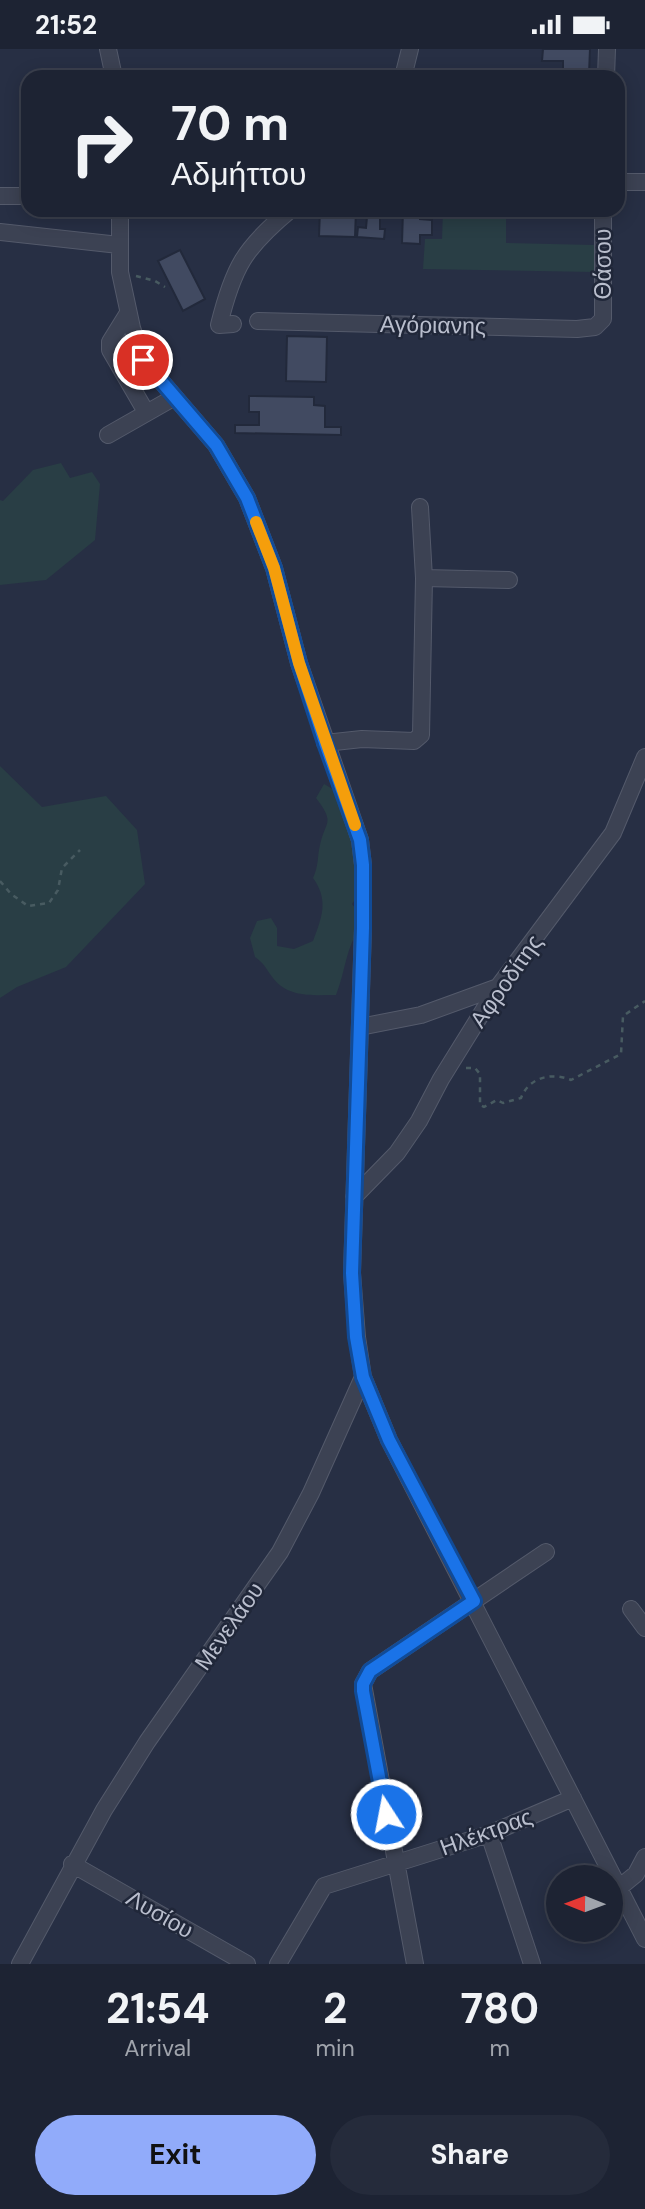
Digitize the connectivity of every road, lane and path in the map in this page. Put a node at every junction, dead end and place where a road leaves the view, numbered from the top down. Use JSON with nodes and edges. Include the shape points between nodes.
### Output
{"nodes":[{"id":1,"x":108,"y":49,"type":"edge"},
{"id":2,"x":410,"y":49,"type":"edge"},
{"id":3,"x":607,"y":49,"type":"edge"},
{"id":4,"x":112,"y":70,"type":"edge"},
{"id":5,"x":405,"y":70,"type":"edge"},
{"id":6,"x":606,"y":70,"type":"edge"},
{"id":7,"x":625,"y":182,"type":"edge"},
{"id":8,"x":645,"y":182,"type":"edge"},
{"id":9,"x":0,"y":196,"type":"edge"},
{"id":10,"x":21,"y":196,"type":"edge"},
{"id":11,"x":120,"y":217,"type":"edge"},
{"id":12,"x":283,"y":217,"type":"edge"},
{"id":13,"x":603,"y":217,"type":"edge"},
{"id":14,"x":0,"y":232,"type":"edge"},
{"id":15,"x":119,"y":246,"type":"junction"},
{"id":16,"x":120,"y":272,"type":"junction"},
{"id":17,"x":164,"y":288,"type":"dead end"},
{"id":18,"x":128,"y":313,"type":"junction"},
{"id":19,"x":603,"y":319,"type":"joint"},
{"id":20,"x":258,"y":321,"type":"dead end"},
{"id":21,"x":233,"y":324,"type":"dead end"},
{"id":22,"x":173,"y":398,"type":"junction"},
{"id":23,"x":146,"y":411,"type":"junction"},
{"id":24,"x":108,"y":435,"type":"dead end"},
{"id":25,"x":420,"y":507,"type":"dead end"},
{"id":26,"x":424,"y":578,"type":"junction"},
{"id":27,"x":509,"y":580,"type":"dead end"},
{"id":28,"x":325,"y":743,"type":"junction"},
{"id":29,"x":644,"y":762,"type":"edge"},
{"id":30,"x":80,"y":850,"type":"dead end"},
{"id":31,"x":0,"y":881,"type":"edge"},
{"id":32,"x":498,"y":987,"type":"junction"},
{"id":33,"x":645,"y":1001,"type":"edge"},
{"id":34,"x":360,"y":1027,"type":"junction"},
{"id":35,"x":458,"y":1074,"type":"dead end"},
{"id":36,"x":354,"y":1197,"type":"junction"},
{"id":37,"x":363,"y":1377,"type":"junction"},
{"id":38,"x":546,"y":1552,"type":"dead end"},
{"id":39,"x":474,"y":1601,"type":"junction"},
{"id":40,"x":631,"y":1609,"type":"dead end"},
{"id":41,"x":645,"y":1628,"type":"edge"},
{"id":42,"x":573,"y":1798,"type":"junction"},
{"id":43,"x":489,"y":1833,"type":"junction"},
{"id":44,"x":645,"y":1857,"type":"edge"},
{"id":45,"x":396,"y":1863,"type":"junction"},
{"id":46,"x":72,"y":1864,"type":"junction"},
{"id":47,"x":608,"y":1865,"type":"edge"},
{"id":48,"x":623,"y":1885,"type":"edge"},
{"id":49,"x":623,"y":1893,"type":"edge"},
{"id":50,"x":645,"y":1939,"type":"edge"},
{"id":51,"x":20,"y":1964,"type":"edge"},
{"id":52,"x":247,"y":1964,"type":"edge"},
{"id":53,"x":278,"y":1964,"type":"edge"},
{"id":54,"x":415,"y":1964,"type":"edge"},
{"id":55,"x":532,"y":1964,"type":"edge"}],
"edges":[{"from":1,"to":4,"type":"street"},
{"from":2,"to":5,"type":"street"},
{"from":3,"to":6,"type":"street"},
{"from":7,"to":8,"type":"street"},
{"from":9,"to":10,"type":"street"},
{"from":11,"to":15,"type":"street"},
{"from":12,"to":21,"type":"street","via":[[243,257],[229,283],[219,325]]},
{"from":13,"to":19,"type":"street","name":"Θάσου"},
{"from":14,"to":15,"type":"street"},
{"from":15,"to":16,"type":"street"},
{"from":16,"to":17,"type":"path","via":[[155,281]]},
{"from":16,"to":18,"type":"street"},
{"from":18,"to":22,"type":"street","via":[[143,360]]},
{"from":18,"to":23,"type":"street","via":[[110,350]]},
{"from":19,"to":20,"type":"street","name":"Αγόριανης","via":[[595,327],[577,329]]},
{"from":22,"to":23,"type":"street"},
{"from":22,"to":28,"type":"street","via":[[216,445],[247,498],[274,568]]},
{"from":23,"to":24,"type":"street"},
{"from":25,"to":26,"type":"street"},
{"from":26,"to":27,"type":"street"},
{"from":26,"to":28,"type":"street","via":[[421,735],[414,741]]},
{"from":28,"to":34,"type":"street","via":[[362,852]]},
{"from":29,"to":32,"type":"street","name":"Αφροδίτης","via":[[613,833]]},
{"from":30,"to":31,"type":"path","via":[[62,868],[58,890],[49,903],[28,906]]},
{"from":32,"to":34,"type":"street","via":[[421,1016]]},
{"from":32,"to":36,"type":"street","name":"Αφροδίτης","via":[[419,1121],[397,1153]]},
{"from":33,"to":35,"type":"path","via":[[623,1016],[621,1054],[571,1080],[557,1074],[541,1078],[525,1088],[522,1098],[497,1100],[484,1107],[480,1105],[480,1074],[475,1068],[466,1068]]},
{"from":34,"to":36,"type":"street"},
{"from":36,"to":37,"type":"street","via":[[353,1286]]},
{"from":37,"to":39,"type":"street","via":[[389,1440]]},
{"from":37,"to":46,"type":"street","name":"Μενελάου","via":[[279,1552],[147,1742]]},
{"from":38,"to":39,"type":"street"},
{"from":39,"to":42,"type":"street"},
{"from":39,"to":45,"type":"street","via":[[370,1671],[363,1684]]},
{"from":40,"to":41,"type":"street"},
{"from":42,"to":43,"type":"street","name":"Ηλέκτρας"},
{"from":42,"to":47,"type":"street"},
{"from":43,"to":45,"type":"street","name":"Ηλέκτρας"},
{"from":43,"to":55,"type":"street"},
{"from":44,"to":48,"type":"street","via":[[636,1874]]},
{"from":45,"to":53,"type":"street","name":"Ηλέκτρας","via":[[324,1886]]},
{"from":45,"to":54,"type":"street"},
{"from":46,"to":51,"type":"street","name":"Μενελάου"},
{"from":46,"to":52,"type":"street","name":"Λυσίου"},
{"from":49,"to":50,"type":"street"}]}
